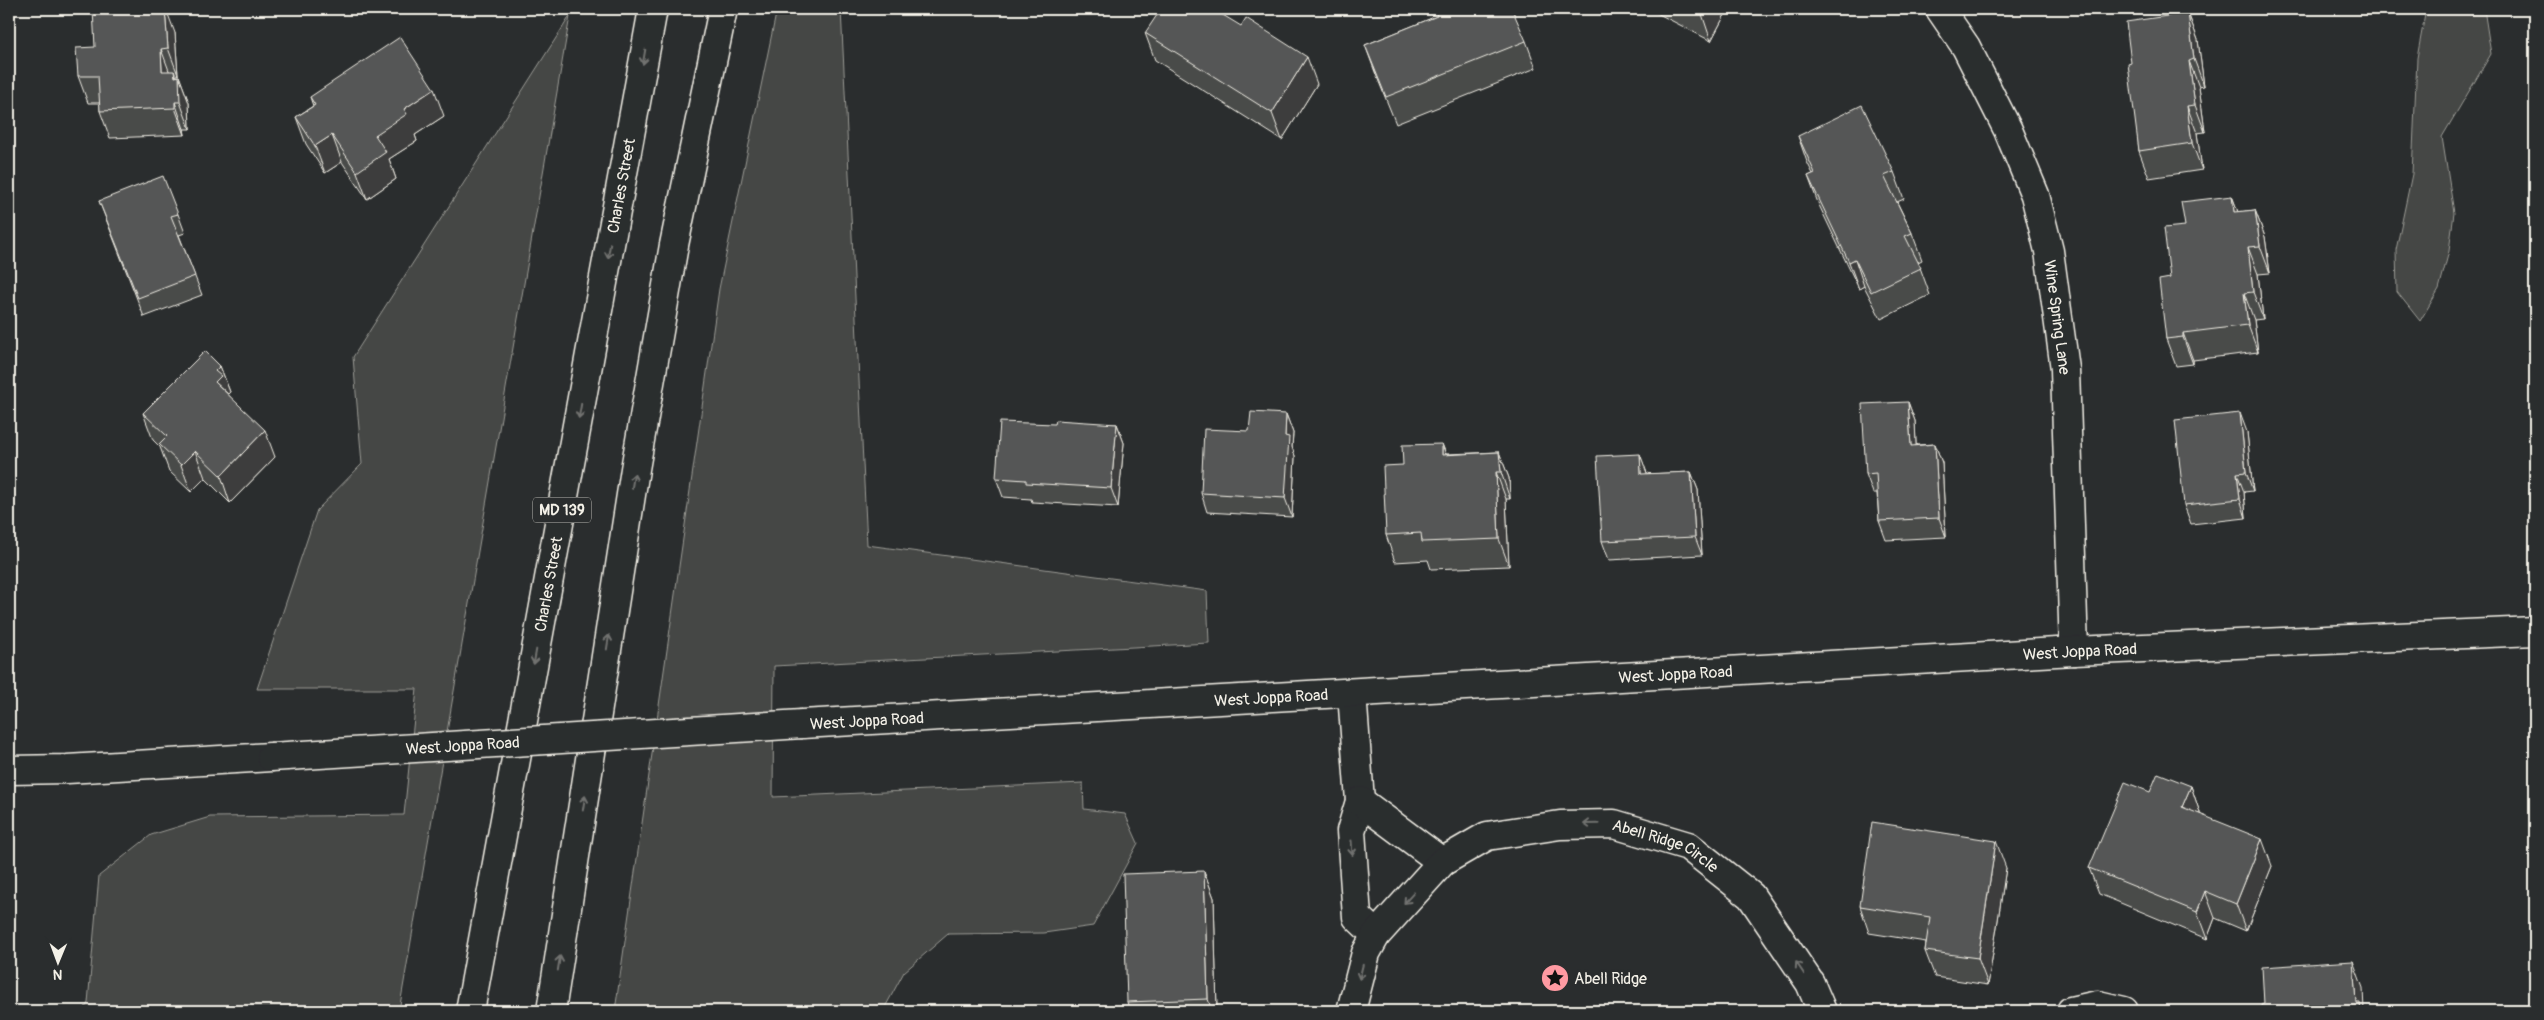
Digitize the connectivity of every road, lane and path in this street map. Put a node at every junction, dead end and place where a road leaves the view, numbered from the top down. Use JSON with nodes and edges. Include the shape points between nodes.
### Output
{"nodes":[{"id":1,"x":652,"y":9,"type":"edge"},
{"id":2,"x":723,"y":9,"type":"edge"},
{"id":3,"x":1940,"y":9,"type":"edge"},
{"id":4,"x":2535,"y":631,"type":"edge"},
{"id":5,"x":2074,"y":650,"type":"junction"},
{"id":6,"x":1352,"y":693,"type":"junction"},
{"id":7,"x":9,"y":770,"type":"edge"},
{"id":8,"x":1360,"y":801,"type":"junction"},
{"id":9,"x":1442,"y":862,"type":"junction"},
{"id":10,"x":1376,"y":934,"type":"junction"},
{"id":11,"x":470,"y":1011,"type":"edge"},
{"id":12,"x":551,"y":1011,"type":"edge"},
{"id":13,"x":1351,"y":1011,"type":"edge"},
{"id":14,"x":1822,"y":1011,"type":"edge"},
{"id":15,"x":2071,"y":1011,"type":"edge"},
{"id":16,"x":2124,"y":1011,"type":"edge"}],
"edges":[{"from":1,"to":11,"type":"street","name":"Charles Street","number":"MD 139","one_way":true},
{"from":12,"to":2,"type":"street","one_way":true,"via":[[635,468],[674,245]]},
{"from":3,"to":5,"type":"street","name":"Wine Spring Lane","via":[[1966,48],[2008,130],[2035,195],[2049,251],[2066,369]]},
{"from":4,"to":5,"type":"street","name":"West Joppa Road"},
{"from":5,"to":6,"type":"street","name":"West Joppa Road"},
{"from":6,"to":7,"type":"street","name":"West Joppa Road","bridge":true},
{"from":6,"to":8,"type":"street"},
{"from":8,"to":9,"type":"street"},
{"from":8,"to":10,"type":"street","one_way":true,"via":[[1351,831],[1357,917]]},
{"from":9,"to":10,"type":"street","name":"Abell Ridge Circle","one_way":true},
{"from":14,"to":9,"type":"street","name":"Abell Ridge Circle","one_way":true,"via":[[1810,983],[1751,896],[1688,846],[1614,824],[1560,825],[1487,836]]},
{"from":10,"to":13,"type":"street","name":"Abell Ridge Circle","one_way":true,"via":[[1366,953]]},
{"from":15,"to":16,"type":"street","via":[[2098,1005]]}]}
